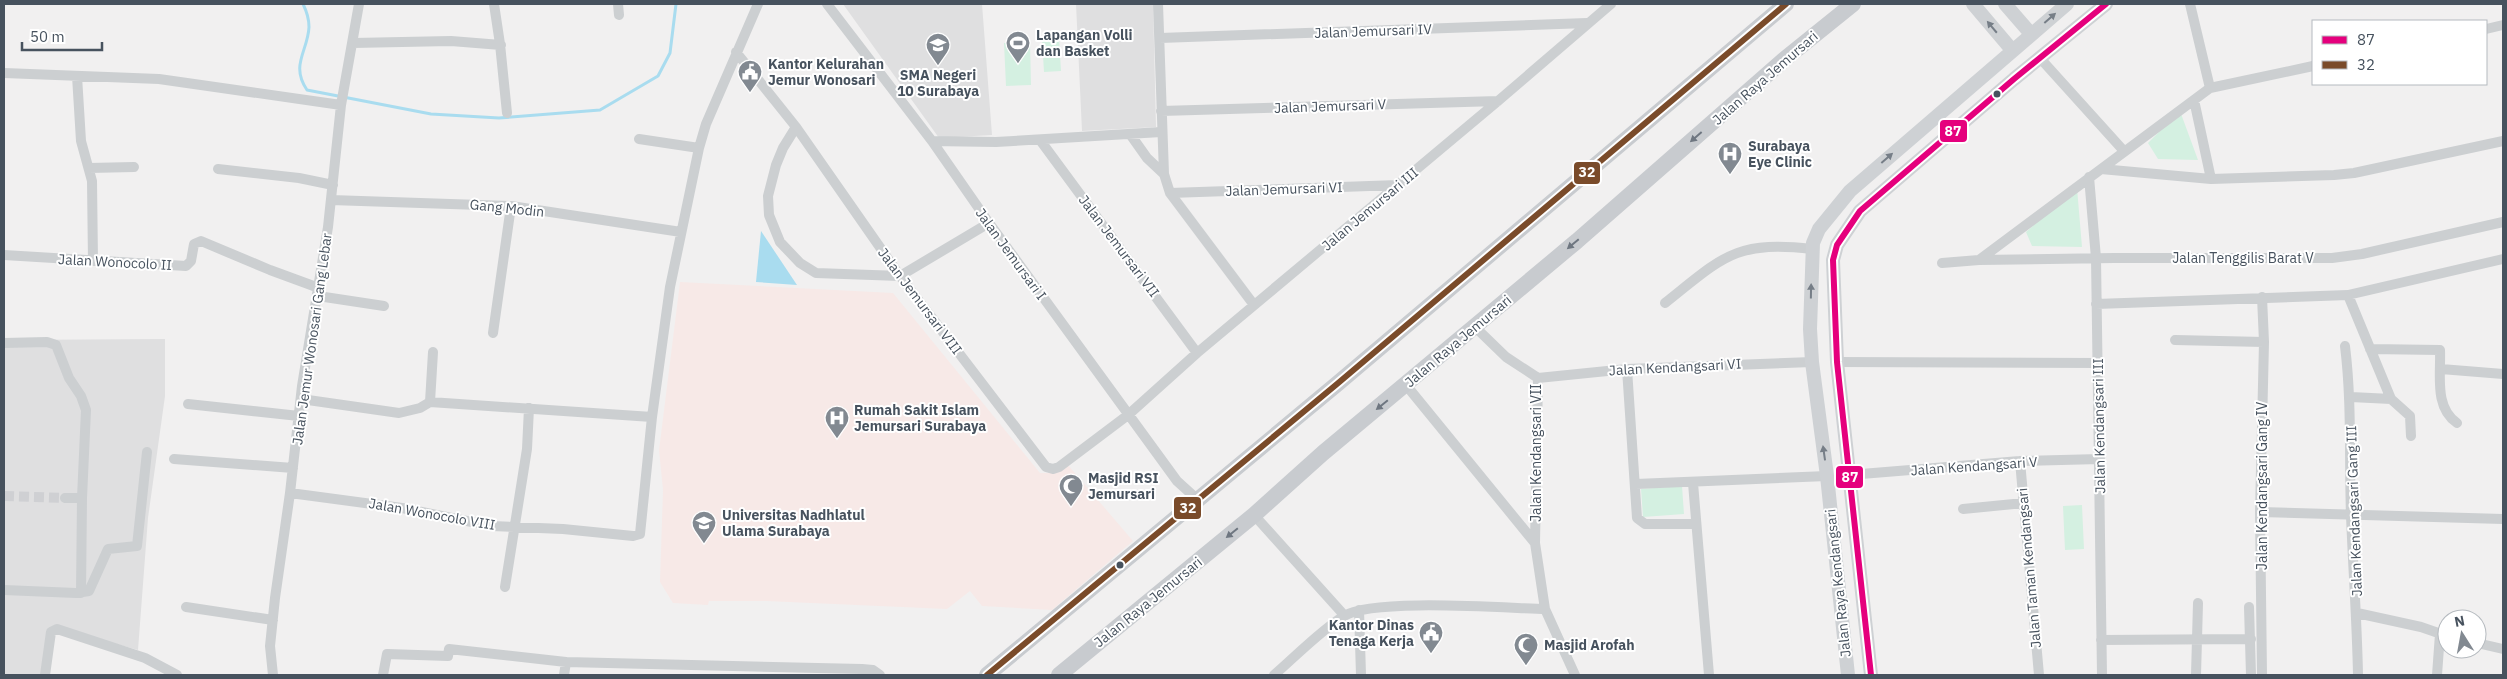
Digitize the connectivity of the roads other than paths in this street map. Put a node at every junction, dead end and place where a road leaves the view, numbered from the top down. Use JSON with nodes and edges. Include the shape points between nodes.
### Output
{"nodes":[{"id":1,"x":360,"y":4,"type":"edge"},
{"id":2,"x":494,"y":4,"type":"edge"},
{"id":3,"x":618,"y":4,"type":"edge"},
{"id":4,"x":758,"y":4,"type":"edge"},
{"id":5,"x":827,"y":4,"type":"edge"},
{"id":6,"x":1158,"y":4,"type":"edge"},
{"id":7,"x":1610,"y":4,"type":"edge"},
{"id":8,"x":1786,"y":4,"type":"edge"},
{"id":9,"x":1853,"y":4,"type":"edge"},
{"id":10,"x":1973,"y":4,"type":"edge"},
{"id":11,"x":2005,"y":4,"type":"edge"},
{"id":12,"x":2067,"y":4,"type":"edge"},
{"id":13,"x":2106,"y":4,"type":"edge"},
{"id":14,"x":2190,"y":4,"type":"edge"},
{"id":15,"x":619,"y":15,"type":"dead end"},
{"id":16,"x":1587,"y":22,"type":"junction"},
{"id":17,"x":2503,"y":25,"type":"edge"},
{"id":18,"x":2487,"y":29,"type":"edge"},
{"id":19,"x":2031,"y":34,"type":"junction"},
{"id":20,"x":1160,"y":38,"type":"junction"},
{"id":21,"x":353,"y":43,"type":"junction"},
{"id":22,"x":501,"y":46,"type":"junction"},
{"id":23,"x":2012,"y":50,"type":"junction"},
{"id":24,"x":736,"y":52,"type":"junction"},
{"id":25,"x":2039,"y":57,"type":"junction"},
{"id":26,"x":2312,"y":66,"type":"edge"},
{"id":27,"x":4,"y":73,"type":"edge"},
{"id":28,"x":77,"y":76,"type":"junction"},
{"id":29,"x":2210,"y":88,"type":"junction"},
{"id":30,"x":342,"y":99,"type":"junction"},
{"id":31,"x":2194,"y":100,"type":"junction"},
{"id":32,"x":1498,"y":101,"type":"junction"},
{"id":33,"x":1161,"y":111,"type":"junction"},
{"id":34,"x":506,"y":113,"type":"dead end"},
{"id":35,"x":1932,"y":119,"type":"junction"},
{"id":36,"x":796,"y":127,"type":"junction"},
{"id":37,"x":1161,"y":132,"type":"junction"},
{"id":38,"x":1130,"y":134,"type":"junction"},
{"id":39,"x":1945,"y":138,"type":"junction"},
{"id":40,"x":640,"y":139,"type":"dead end"},
{"id":41,"x":1040,"y":140,"type":"junction"},
{"id":42,"x":932,"y":141,"type":"junction"},
{"id":43,"x":2503,"y":141,"type":"edge"},
{"id":44,"x":698,"y":148,"type":"junction"},
{"id":45,"x":2123,"y":150,"type":"junction"},
{"id":46,"x":134,"y":167,"type":"dead end"},
{"id":47,"x":89,"y":168,"type":"junction"},
{"id":48,"x":218,"y":169,"type":"dead end"},
{"id":49,"x":2101,"y":169,"type":"junction"},
{"id":50,"x":1164,"y":174,"type":"junction"},
{"id":51,"x":2088,"y":177,"type":"junction"},
{"id":52,"x":2211,"y":179,"type":"junction"},
{"id":53,"x":332,"y":185,"type":"junction"},
{"id":54,"x":1398,"y":185,"type":"junction"},
{"id":55,"x":1170,"y":193,"type":"junction"},
{"id":56,"x":331,"y":200,"type":"junction"},
{"id":57,"x":512,"y":206,"type":"junction"},
{"id":58,"x":2503,"y":222,"type":"edge"},
{"id":59,"x":988,"y":223,"type":"junction"},
{"id":60,"x":681,"y":232,"type":"junction"},
{"id":61,"x":1812,"y":249,"type":"junction"},
{"id":62,"x":4,"y":255,"type":"edge"},
{"id":63,"x":2096,"y":258,"type":"junction"},
{"id":64,"x":2503,"y":259,"type":"edge"},
{"id":65,"x":1979,"y":260,"type":"junction"},
{"id":66,"x":93,"y":261,"type":"junction"},
{"id":67,"x":1942,"y":263,"type":"dead end"},
{"id":68,"x":900,"y":276,"type":"junction"},
{"id":69,"x":318,"y":292,"type":"junction"},
{"id":70,"x":2348,"y":296,"type":"junction"},
{"id":71,"x":2262,"y":297,"type":"junction"},
{"id":72,"x":1666,"y":303,"type":"dead end"},
{"id":73,"x":2096,"y":304,"type":"junction"},
{"id":74,"x":1254,"y":305,"type":"junction"},
{"id":75,"x":384,"y":306,"type":"dead end"},
{"id":76,"x":1474,"y":326,"type":"junction"},
{"id":77,"x":1834,"y":328,"type":"junction"},
{"id":78,"x":1810,"y":329,"type":"junction"},
{"id":79,"x":494,"y":333,"type":"dead end"},
{"id":80,"x":2174,"y":340,"type":"dead end"},
{"id":81,"x":2264,"y":342,"type":"junction"},
{"id":82,"x":4,"y":343,"type":"edge"},
{"id":83,"x":2346,"y":346,"type":"dead end"},
{"id":84,"x":2370,"y":349,"type":"junction"},
{"id":85,"x":433,"y":352,"type":"dead end"},
{"id":86,"x":1197,"y":353,"type":"junction"},
{"id":87,"x":1812,"y":362,"type":"junction"},
{"id":88,"x":1837,"y":362,"type":"junction"},
{"id":89,"x":2098,"y":363,"type":"junction"},
{"id":90,"x":1627,"y":369,"type":"junction"},
{"id":91,"x":2441,"y":369,"type":"junction"},
{"id":92,"x":2503,"y":374,"type":"edge"},
{"id":93,"x":1538,"y":378,"type":"junction"},
{"id":94,"x":1406,"y":385,"type":"junction"},
{"id":95,"x":2351,"y":397,"type":"junction"},
{"id":96,"x":301,"y":399,"type":"junction"},
{"id":97,"x":2392,"y":399,"type":"junction"},
{"id":98,"x":430,"y":402,"type":"junction"},
{"id":99,"x":188,"y":404,"type":"dead end"},
{"id":100,"x":529,"y":408,"type":"junction"},
{"id":101,"x":1128,"y":415,"type":"junction"},
{"id":102,"x":299,"y":416,"type":"junction"},
{"id":103,"x":647,"y":416,"type":"junction"},
{"id":104,"x":2457,"y":423,"type":"dead end"},
{"id":105,"x":2411,"y":436,"type":"dead end"},
{"id":106,"x":147,"y":452,"type":"dead end"},
{"id":107,"x":174,"y":459,"type":"dead end"},
{"id":108,"x":2100,"y":459,"type":"junction"},
{"id":109,"x":2020,"y":462,"type":"junction"},
{"id":110,"x":293,"y":468,"type":"junction"},
{"id":111,"x":1849,"y":475,"type":"junction"},
{"id":112,"x":1827,"y":476,"type":"junction"},
{"id":113,"x":1693,"y":483,"type":"junction"},
{"id":114,"x":1636,"y":484,"type":"junction"},
{"id":115,"x":290,"y":493,"type":"junction"},
{"id":116,"x":65,"y":498,"type":"tunnel mouth"},
{"id":117,"x":82,"y":498,"type":"junction"},
{"id":118,"x":1198,"y":500,"type":"junction"},
{"id":119,"x":2024,"y":503,"type":"junction"},
{"id":120,"x":1963,"y":509,"type":"dead end"},
{"id":121,"x":2260,"y":512,"type":"junction"},
{"id":122,"x":2351,"y":514,"type":"junction"},
{"id":123,"x":1254,"y":516,"type":"junction"},
{"id":124,"x":2503,"y":518,"type":"edge"},
{"id":125,"x":1695,"y":524,"type":"junction"},
{"id":126,"x":515,"y":527,"type":"junction"},
{"id":127,"x":1535,"y":543,"type":"junction"},
{"id":128,"x":505,"y":587,"type":"dead end"},
{"id":129,"x":4,"y":590,"type":"edge"},
{"id":130,"x":80,"y":593,"type":"junction"},
{"id":131,"x":2198,"y":603,"type":"dead end"},
{"id":132,"x":186,"y":607,"type":"dead end"},
{"id":133,"x":2249,"y":607,"type":"dead end"},
{"id":134,"x":1363,"y":609,"type":"junction"},
{"id":135,"x":1546,"y":609,"type":"junction"},
{"id":136,"x":2357,"y":613,"type":"junction"},
{"id":137,"x":1344,"y":615,"type":"junction"},
{"id":138,"x":1865,"y":619,"type":"junction"},
{"id":139,"x":273,"y":620,"type":"junction"},
{"id":140,"x":1842,"y":622,"type":"junction"},
{"id":141,"x":2437,"y":633,"type":"edge"},
{"id":142,"x":2198,"y":639,"type":"junction"},
{"id":143,"x":2251,"y":639,"type":"junction"},
{"id":144,"x":2101,"y":640,"type":"junction"},
{"id":145,"x":2487,"y":645,"type":"edge"},
{"id":146,"x":2503,"y":649,"type":"edge"},
{"id":147,"x":2440,"y":659,"type":"edge"},
{"id":148,"x":566,"y":662,"type":"junction"},
{"id":149,"x":785,"y":672,"type":"edge"},
{"id":150,"x":45,"y":675,"type":"edge"},
{"id":151,"x":177,"y":675,"type":"edge"},
{"id":152,"x":273,"y":675,"type":"edge"},
{"id":153,"x":383,"y":675,"type":"edge"},
{"id":154,"x":564,"y":675,"type":"edge"},
{"id":155,"x":880,"y":675,"type":"edge"},
{"id":156,"x":987,"y":675,"type":"edge"},
{"id":157,"x":1059,"y":675,"type":"edge"},
{"id":158,"x":1274,"y":675,"type":"edge"},
{"id":159,"x":1361,"y":675,"type":"edge"},
{"id":160,"x":1576,"y":675,"type":"edge"},
{"id":161,"x":1709,"y":675,"type":"edge"},
{"id":162,"x":1848,"y":675,"type":"edge"},
{"id":163,"x":1871,"y":675,"type":"edge"},
{"id":164,"x":2039,"y":675,"type":"edge"},
{"id":165,"x":2102,"y":675,"type":"edge"},
{"id":166,"x":2196,"y":675,"type":"edge"},
{"id":167,"x":2251,"y":675,"type":"edge"},
{"id":168,"x":2262,"y":675,"type":"edge"},
{"id":169,"x":2358,"y":675,"type":"edge"},
{"id":170,"x":2437,"y":675,"type":"edge"}],
"edges":[{"from":1,"to":21,"type":"street","name":"Jalan Jemur Wonosari Gang Lebar"},
{"from":2,"to":22,"type":"street"},
{"from":3,"to":15,"type":"street"},
{"from":4,"to":24,"type":"street"},
{"from":5,"to":42,"type":"street","name":"Jalan Jemursari I"},
{"from":6,"to":20,"type":"street"},
{"from":7,"to":16,"type":"street","name":"Jalan Jemursari III"},
{"from":8,"to":118,"type":"main road"},
{"from":9,"to":76,"type":"main road","name":"Jalan Raya Jemursari","one_way":true},
{"from":23,"to":10,"type":"main road","one_way":true},
{"from":11,"to":19,"type":"main road"},
{"from":19,"to":12,"type":"main road","name":"Jalan Raya Kendangsari","one_way":true},
{"from":13,"to":25,"type":"main road","name":"Jalan Raya Kendangsari"},
{"from":14,"to":29,"type":"street"},
{"from":16,"to":20,"type":"street","name":"Jalan Jemursari IV"},
{"from":16,"to":32,"type":"street","name":"Jalan Jemursari III"},
{"from":17,"to":18,"type":"street"},
{"from":19,"to":23,"type":"main road","name":"Jalan Raya Kendangsari"},
{"from":20,"to":33,"type":"street"},
{"from":21,"to":22,"type":"street","via":[[450,41]]},
{"from":21,"to":30,"type":"street","name":"Jalan Jemur Wonosari Gang Lebar"},
{"from":22,"to":34,"type":"street"},
{"from":23,"to":35,"type":"main road","name":"Jalan Raya Kendangsari"},
{"from":24,"to":36,"type":"street","name":"Jalan Jemursari VIII"},
{"from":24,"to":44,"type":"street"},
{"from":25,"to":39,"type":"main road","name":"Jalan Raya Kendangsari"},
{"from":25,"to":45,"type":"street"},
{"from":26,"to":29,"type":"street"},
{"from":27,"to":28,"type":"street"},
{"from":28,"to":30,"type":"street","via":[[159,79]]},
{"from":28,"to":47,"type":"street","via":[[81,142]]},
{"from":29,"to":31,"type":"street"},
{"from":30,"to":53,"type":"street","name":"Jalan Jemur Wonosari Gang Lebar"},
{"from":31,"to":45,"type":"street"},
{"from":31,"to":52,"type":"street"},
{"from":32,"to":33,"type":"street","name":"Jalan Jemursari V"},
{"from":32,"to":54,"type":"street","name":"Jalan Jemursari III"},
{"from":33,"to":37,"type":"street"},
{"from":35,"to":39,"type":"main road"},
{"from":61,"to":35,"type":"main road","name":"Jalan Raya Kendangsari","one_way":true,"via":[[1819,229],[1850,191]]},
{"from":36,"to":68,"type":"street","name":"Jalan Jemursari VIII"},
{"from":36,"to":68,"type":"street","via":[[776,165],[768,202],[774,232],[800,263],[816,273]]},
{"from":37,"to":38,"type":"street"},
{"from":37,"to":50,"type":"street"},
{"from":38,"to":41,"type":"street"},
{"from":38,"to":50,"type":"street","via":[[1147,158]]},
{"from":39,"to":77,"type":"main road","name":"Jalan Raya Kendangsari","via":[[1860,211],[1838,245],[1833,260]]},
{"from":40,"to":44,"type":"street"},
{"from":41,"to":42,"type":"street"},
{"from":41,"to":86,"type":"street","name":"Jalan Jemursari VII"},
{"from":42,"to":59,"type":"street","name":"Jalan Jemursari I"},
{"from":43,"to":52,"type":"street","via":[[2354,173]]},
{"from":44,"to":60,"type":"street"},
{"from":45,"to":49,"type":"street"},
{"from":46,"to":47,"type":"street"},
{"from":47,"to":66,"type":"street"},
{"from":48,"to":53,"type":"street"},
{"from":49,"to":51,"type":"street"},
{"from":49,"to":52,"type":"street"},
{"from":50,"to":55,"type":"street"},
{"from":51,"to":63,"type":"street","name":"Jalan Kendangsari III"},
{"from":51,"to":65,"type":"street"},
{"from":53,"to":56,"type":"street","name":"Jalan Jemur Wonosari Gang Lebar"},
{"from":54,"to":55,"type":"street","name":"Jalan Jemursari VI"},
{"from":54,"to":74,"type":"street","name":"Jalan Jemursari III"},
{"from":55,"to":74,"type":"street"},
{"from":56,"to":57,"type":"street","name":"Gang Modin"},
{"from":56,"to":69,"type":"street","name":"Jalan Jemur Wonosari Gang Lebar"},
{"from":57,"to":60,"type":"street","name":"Gang Modin"},
{"from":57,"to":79,"type":"street"},
{"from":58,"to":63,"type":"street","name":"Jalan Tenggilis Barat V","via":[[2332,258]]},
{"from":59,"to":68,"type":"street"},
{"from":59,"to":101,"type":"street","name":"Jalan Jemursari I"},
{"from":60,"to":103,"type":"street"},
{"from":61,"to":72,"type":"street","via":[[1760,246],[1742,249],[1722,258]]},
{"from":78,"to":61,"type":"main road","name":"Jalan Raya Kendangsari","one_way":true},
{"from":62,"to":66,"type":"street","name":"Jalan Wonocolo II"},
{"from":63,"to":65,"type":"street","name":"Jalan Tenggilis Barat V"},
{"from":63,"to":73,"type":"street","name":"Jalan Kendangsari III"},
{"from":64,"to":70,"type":"street"},
{"from":65,"to":67,"type":"street","name":"Jalan Tenggilis Barat V"},
{"from":66,"to":69,"type":"street","name":"Jalan Wonocolo II","via":[[186,266],[191,261],[194,244],[201,241]]},
{"from":68,"to":101,"type":"street","name":"Jalan Jemursari VIII","via":[[1046,467],[1060,467]]},
{"from":69,"to":75,"type":"street"},
{"from":69,"to":96,"type":"street","name":"Jalan Jemur Wonosari Gang Lebar"},
{"from":70,"to":71,"type":"street"},
{"from":70,"to":84,"type":"street"},
{"from":71,"to":73,"type":"street"},
{"from":71,"to":81,"type":"street","name":"Jalan Kendangsari Gang IV"},
{"from":73,"to":89,"type":"street","name":"Jalan Kendangsari III"},
{"from":74,"to":86,"type":"street","name":"Jalan Jemursari III"},
{"from":76,"to":93,"type":"street","name":"Jalan Kendangsari VII","via":[[1506,357]]},
{"from":76,"to":94,"type":"main road","name":"Jalan Raya Jemursari"},
{"from":77,"to":78,"type":"main road"},
{"from":77,"to":88,"type":"main road","name":"Jalan Raya Kendangsari"},
{"from":78,"to":87,"type":"main road","name":"Jalan Raya Kendangsari"},
{"from":80,"to":81,"type":"street"},
{"from":81,"to":121,"type":"street","name":"Jalan Kendangsari Gang IV"},
{"from":82,"to":117,"type":"street","via":[[47,342],[59,349],[69,378],[82,396],[86,410]]},
{"from":83,"to":95,"type":"street","name":"Jalan Kendangsari Gang III"},
{"from":84,"to":91,"type":"street","via":[[2438,349]]},
{"from":84,"to":97,"type":"street"},
{"from":85,"to":98,"type":"street"},
{"from":86,"to":101,"type":"street","name":"Jalan Jemursari III"},
{"from":87,"to":90,"type":"street","name":"Jalan Kendangsari VI"},
{"from":112,"to":87,"type":"main road","name":"Jalan Raya Kendangsari","one_way":true},
{"from":88,"to":89,"type":"street"},
{"from":88,"to":111,"type":"main road","name":"Jalan Raya Kendangsari"},
{"from":89,"to":108,"type":"street","name":"Jalan Kendangsari III"},
{"from":90,"to":93,"type":"street","name":"Jalan Kendangsari VI"},
{"from":90,"to":114,"type":"street"},
{"from":91,"to":92,"type":"street"},
{"from":91,"to":104,"type":"street","via":[[2440,398],[2445,412]]},
{"from":93,"to":127,"type":"street","name":"Jalan Kendangsari VII"},
{"from":94,"to":123,"type":"main road","name":"Jalan Raya Jemursari","one_way":true,"via":[[1323,453]]},
{"from":94,"to":127,"type":"street"},
{"from":95,"to":97,"type":"street"},
{"from":95,"to":122,"type":"street","name":"Jalan Kendangsari Gang III"},
{"from":96,"to":98,"type":"street","via":[[399,414]]},
{"from":96,"to":102,"type":"street","name":"Jalan Jemur Wonosari Gang Lebar"},
{"from":97,"to":105,"type":"street","via":[[2410,416]]},
{"from":98,"to":100,"type":"street"},
{"from":99,"to":102,"type":"street"},
{"from":100,"to":103,"type":"street"},
{"from":100,"to":126,"type":"street","via":[[527,449]]},
{"from":101,"to":118,"type":"street","name":"Jalan Jemursari I","via":[[1177,481]]},
{"from":102,"to":110,"type":"street","name":"Jalan Jemur Wonosari Gang Lebar"},
{"from":103,"to":126,"type":"street","name":"Jalan Wonocolo VIII","via":[[640,534]]},
{"from":106,"to":130,"type":"street","via":[[137,546],[108,549],[92,589]]},
{"from":107,"to":110,"type":"street"},
{"from":108,"to":109,"type":"street","name":"Jalan Kendangsari V"},
{"from":108,"to":144,"type":"street","name":"Jalan Kendangsari III"},
{"from":109,"to":111,"type":"street","name":"Jalan Kendangsari V"},
{"from":109,"to":119,"type":"street","name":"Jalan Taman Kendangsari"},
{"from":110,"to":115,"type":"street","name":"Jalan Jemur Wonosari Gang Lebar"},
{"from":111,"to":138,"type":"main road","name":"Jalan Raya Kendangsari"},
{"from":112,"to":113,"type":"street"},
{"from":112,"to":140,"type":"main road","name":"Jalan Raya Kendangsari"},
{"from":113,"to":114,"type":"street"},
{"from":113,"to":125,"type":"street"},
{"from":114,"to":125,"type":"street","via":[[1639,521],[1645,524]]},
{"from":115,"to":126,"type":"street","name":"Jalan Wonocolo VIII"},
{"from":115,"to":139,"type":"street","name":"Jalan Jemur Wonosari Gang Lebar"},
{"from":116,"to":117,"type":"street"},
{"from":117,"to":130,"type":"street"},
{"from":118,"to":156,"type":"main road"},
{"from":119,"to":120,"type":"street"},
{"from":119,"to":164,"type":"street","name":"Jalan Taman Kendangsari"},
{"from":121,"to":122,"type":"street"},
{"from":121,"to":168,"type":"street","name":"Jalan Kendangsari Gang IV"},
{"from":122,"to":124,"type":"street"},
{"from":122,"to":136,"type":"street","name":"Jalan Kendangsari Gang III"},
{"from":123,"to":137,"type":"street"},
{"from":123,"to":157,"type":"main road","name":"Jalan Raya Jemursari","one_way":true},
{"from":125,"to":161,"type":"street"},
{"from":126,"to":128,"type":"street"},
{"from":127,"to":135,"type":"street","name":"Jalan Kendangsari VII"},
{"from":129,"to":130,"type":"street"},
{"from":131,"to":142,"type":"street"},
{"from":132,"to":139,"type":"street"},
{"from":133,"to":143,"type":"street"},
{"from":134,"to":135,"type":"street","via":[[1410,606]]},
{"from":134,"to":137,"type":"street"},
{"from":134,"to":159,"type":"street"},
{"from":135,"to":160,"type":"street","name":"Jalan Kendangsari VII"},
{"from":136,"to":141,"type":"street"},
{"from":136,"to":169,"type":"street","name":"Jalan Kendangsari Gang III"},
{"from":137,"to":158,"type":"street"},
{"from":138,"to":140,"type":"main road"},
{"from":138,"to":163,"type":"main road","name":"Jalan Raya Kendangsari"},
{"from":139,"to":152,"type":"street","name":"Jalan Jemur Wonosari Gang Lebar","via":[[270,653]]},
{"from":140,"to":162,"type":"main road","name":"Jalan Raya Kendangsari"},
{"from":142,"to":143,"type":"street"},
{"from":142,"to":144,"type":"street"},
{"from":142,"to":166,"type":"street"},
{"from":143,"to":167,"type":"street"},
{"from":144,"to":165,"type":"street","name":"Jalan Kendangsari III"},
{"from":145,"to":146,"type":"street"},
{"from":147,"to":170,"type":"street"},
{"from":148,"to":149,"type":"street"},
{"from":148,"to":153,"type":"street","via":[[449,649],[448,656],[387,654]]},
{"from":148,"to":154,"type":"street"},
{"from":149,"to":155,"type":"street","via":[[862,669],[873,670]]},
{"from":150,"to":151,"type":"street","via":[[53,630],[145,658]]}]}
